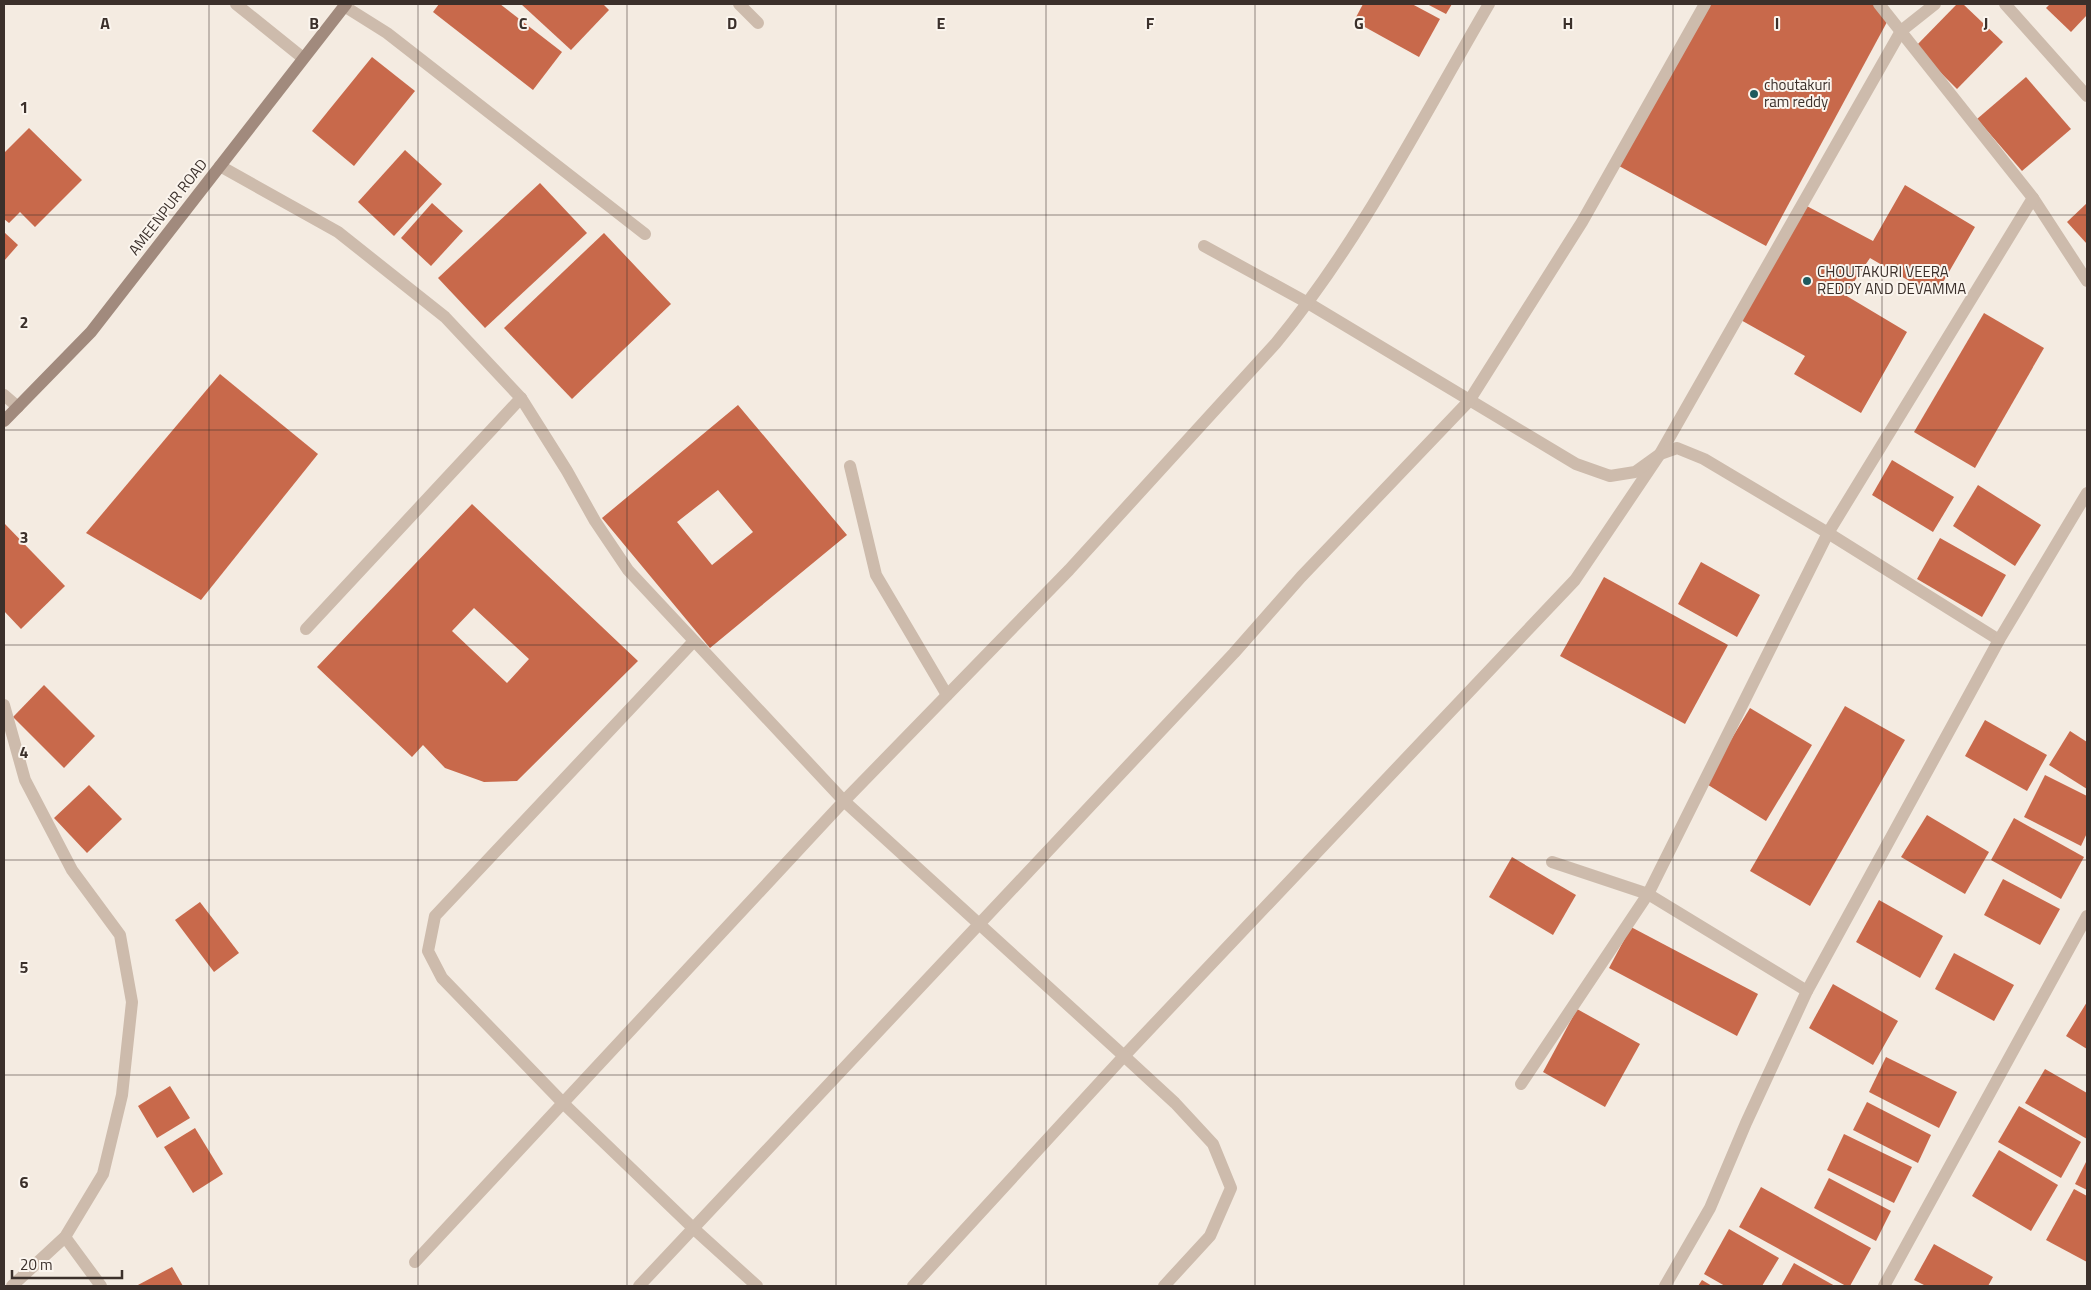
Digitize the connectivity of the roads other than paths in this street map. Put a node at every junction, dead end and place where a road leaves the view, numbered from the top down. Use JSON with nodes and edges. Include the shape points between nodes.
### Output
{"nodes":[{"id":1,"x":236,"y":4,"type":"edge"},
{"id":2,"x":739,"y":4,"type":"edge"},
{"id":3,"x":1489,"y":4,"type":"edge"},
{"id":4,"x":1705,"y":4,"type":"edge"},
{"id":5,"x":1879,"y":4,"type":"edge"},
{"id":6,"x":1935,"y":4,"type":"edge"},
{"id":7,"x":2005,"y":4,"type":"edge"},
{"id":8,"x":345,"y":5,"type":"edge"},
{"id":9,"x":758,"y":22,"type":"dead end"},
{"id":10,"x":1901,"y":31,"type":"junction"},
{"id":11,"x":303,"y":58,"type":"junction"},
{"id":12,"x":2087,"y":96,"type":"edge"},
{"id":13,"x":220,"y":166,"type":"junction"},
{"id":14,"x":2033,"y":198,"type":"junction"},
{"id":15,"x":645,"y":234,"type":"dead end"},
{"id":16,"x":1204,"y":246,"type":"dead end"},
{"id":17,"x":2087,"y":281,"type":"edge"},
{"id":18,"x":1308,"y":303,"type":"junction"},
{"id":19,"x":4,"y":395,"type":"edge"},
{"id":20,"x":521,"y":398,"type":"junction"},
{"id":21,"x":1469,"y":401,"type":"junction"},
{"id":22,"x":18,"y":407,"type":"junction"},
{"id":23,"x":4,"y":421,"type":"edge"},
{"id":24,"x":1660,"y":454,"type":"junction"},
{"id":25,"x":850,"y":466,"type":"dead end"},
{"id":26,"x":2087,"y":494,"type":"edge"},
{"id":27,"x":1828,"y":533,"type":"junction"},
{"id":28,"x":306,"y":629,"type":"dead end"},
{"id":29,"x":1999,"y":640,"type":"junction"},
{"id":30,"x":694,"y":641,"type":"junction"},
{"id":31,"x":947,"y":695,"type":"junction"},
{"id":32,"x":4,"y":705,"type":"edge"},
{"id":33,"x":844,"y":801,"type":"junction"},
{"id":34,"x":1552,"y":862,"type":"dead end"},
{"id":35,"x":1648,"y":894,"type":"junction"},
{"id":36,"x":2087,"y":916,"type":"edge"},
{"id":37,"x":980,"y":924,"type":"junction"},
{"id":38,"x":1807,"y":991,"type":"junction"},
{"id":39,"x":1124,"y":1056,"type":"junction"},
{"id":40,"x":1521,"y":1084,"type":"dead end"},
{"id":41,"x":564,"y":1104,"type":"junction"},
{"id":42,"x":693,"y":1228,"type":"junction"},
{"id":43,"x":65,"y":1237,"type":"junction"},
{"id":44,"x":415,"y":1262,"type":"dead end"},
{"id":45,"x":12,"y":1286,"type":"edge"},
{"id":46,"x":101,"y":1286,"type":"edge"},
{"id":47,"x":639,"y":1286,"type":"edge"},
{"id":48,"x":757,"y":1286,"type":"edge"},
{"id":49,"x":913,"y":1286,"type":"edge"},
{"id":50,"x":1164,"y":1286,"type":"edge"},
{"id":51,"x":1665,"y":1286,"type":"edge"},
{"id":52,"x":1884,"y":1286,"type":"edge"}],
"edges":[{"from":1,"to":11,"type":"street"},
{"from":2,"to":9,"type":"street"},
{"from":3,"to":18,"type":"street","via":[[1355,233]]},
{"from":4,"to":21,"type":"street","via":[[1582,222]]},
{"from":5,"to":10,"type":"street"},
{"from":6,"to":10,"type":"street"},
{"from":7,"to":12,"type":"street"},
{"from":8,"to":11,"type":"street","name":"AMEENPUR ROAD"},
{"from":8,"to":15,"type":"street","via":[[387,33]]},
{"from":10,"to":14,"type":"street"},
{"from":10,"to":24,"type":"street"},
{"from":11,"to":13,"type":"street","name":"AMEENPUR ROAD"},
{"from":13,"to":20,"type":"street","via":[[338,232],[445,317]]},
{"from":13,"to":22,"type":"street","name":"AMEENPUR ROAD","via":[[91,332]]},
{"from":14,"to":17,"type":"street"},
{"from":14,"to":27,"type":"street"},
{"from":16,"to":18,"type":"street"},
{"from":18,"to":21,"type":"street"},
{"from":18,"to":31,"type":"street","via":[[1276,343],[1069,570]]},
{"from":19,"to":22,"type":"street"},
{"from":20,"to":28,"type":"street"},
{"from":20,"to":30,"type":"street","via":[[628,570]]},
{"from":21,"to":24,"type":"street","via":[[1576,464],[1610,476],[1635,472]]},
{"from":21,"to":37,"type":"street","via":[[1301,577]]},
{"from":22,"to":23,"type":"street","name":"AMEENPUR ROAD"},
{"from":24,"to":27,"type":"street","via":[[1677,448],[1704,459]]},
{"from":24,"to":39,"type":"street","via":[[1575,580]]},
{"from":25,"to":31,"type":"street","via":[[876,575]]},
{"from":26,"to":29,"type":"street"},
{"from":27,"to":29,"type":"street"},
{"from":27,"to":35,"type":"street"},
{"from":29,"to":38,"type":"street"},
{"from":30,"to":33,"type":"street"},
{"from":30,"to":41,"type":"street","via":[[435,916],[428,951],[442,978]]},
{"from":31,"to":33,"type":"street"},
{"from":32,"to":43,"type":"street","via":[[25,780],[72,870],[120,935],[132,1002],[122,1094],[103,1174]]},
{"from":33,"to":37,"type":"street"},
{"from":33,"to":41,"type":"street"},
{"from":34,"to":35,"type":"street"},
{"from":35,"to":38,"type":"street"},
{"from":35,"to":40,"type":"street"},
{"from":36,"to":52,"type":"street"},
{"from":37,"to":39,"type":"street"},
{"from":37,"to":42,"type":"street"},
{"from":38,"to":51,"type":"street","via":[[1710,1208]]},
{"from":39,"to":49,"type":"street"},
{"from":39,"to":50,"type":"street","via":[[1213,1144],[1231,1188],[1210,1236]]},
{"from":41,"to":42,"type":"street"},
{"from":41,"to":44,"type":"street"},
{"from":42,"to":47,"type":"street"},
{"from":42,"to":48,"type":"street"},
{"from":43,"to":45,"type":"street"},
{"from":43,"to":46,"type":"street"}]}
